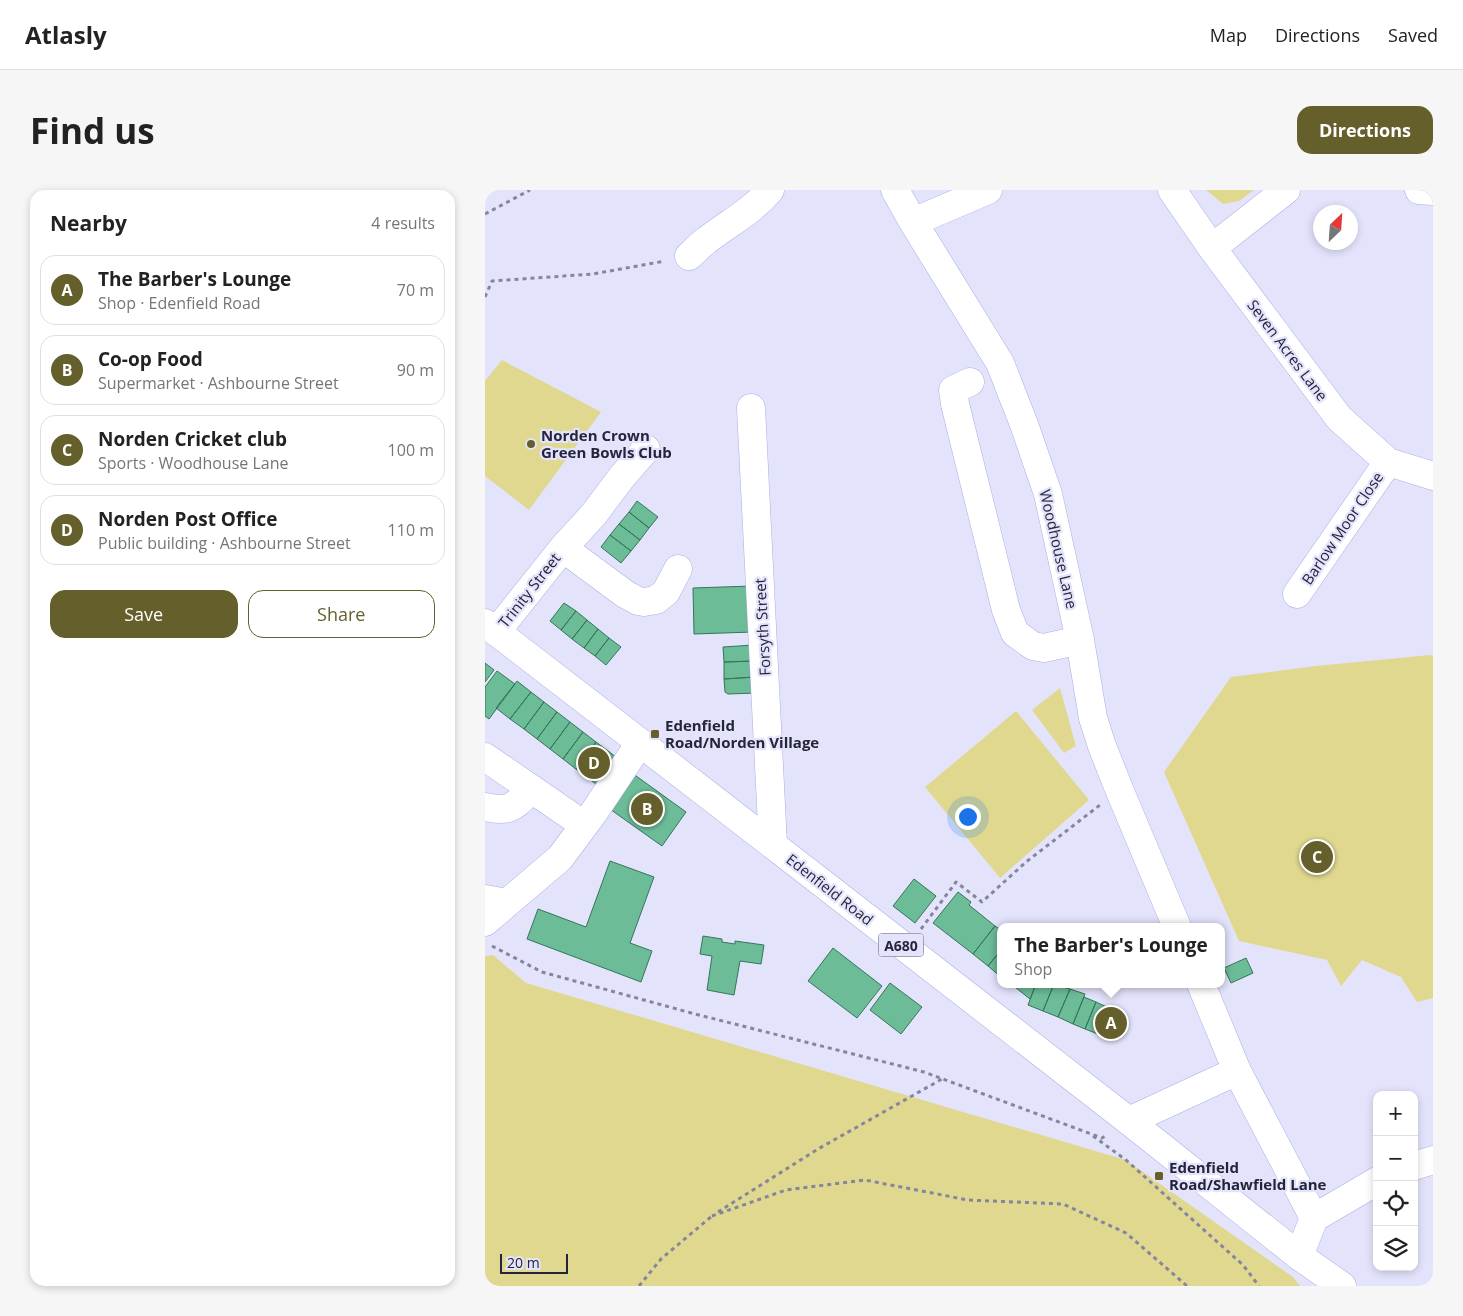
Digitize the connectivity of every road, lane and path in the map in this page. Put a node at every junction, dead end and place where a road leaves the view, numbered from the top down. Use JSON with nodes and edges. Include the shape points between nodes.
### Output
{"nodes":[{"id":1,"x":530,"y":190,"type":"edge"},
{"id":2,"x":770,"y":190,"type":"edge"},
{"id":3,"x":895,"y":190,"type":"edge"},
{"id":4,"x":987,"y":190,"type":"edge"},
{"id":5,"x":1172,"y":190,"type":"edge"},
{"id":6,"x":1286,"y":190,"type":"edge"},
{"id":7,"x":1419,"y":190,"type":"edge"},
{"id":8,"x":1433,"y":191,"type":"edge"},
{"id":9,"x":485,"y":214,"type":"edge"},
{"id":10,"x":913,"y":222,"type":"junction"},
{"id":11,"x":1212,"y":248,"type":"junction"},
{"id":12,"x":689,"y":256,"type":"joint"},
{"id":13,"x":485,"y":297,"type":"edge"},
{"id":14,"x":969,"y":382,"type":"dead end"},
{"id":15,"x":751,"y":408,"type":"dead end"},
{"id":16,"x":645,"y":449,"type":"dead end"},
{"id":17,"x":1388,"y":462,"type":"junction"},
{"id":18,"x":1433,"y":476,"type":"edge"},
{"id":19,"x":563,"y":548,"type":"junction"},
{"id":20,"x":678,"y":569,"type":"dead end"},
{"id":21,"x":1297,"y":594,"type":"dead end"},
{"id":22,"x":491,"y":627,"type":"edge"},
{"id":23,"x":1080,"y":640,"type":"junction"},
{"id":24,"x":640,"y":743,"type":"junction"},
{"id":25,"x":485,"y":756,"type":"edge"},
{"id":26,"x":531,"y":789,"type":"junction"},
{"id":27,"x":1119,"y":789,"type":"junction"},
{"id":28,"x":485,"y":806,"type":"edge"},
{"id":29,"x":584,"y":825,"type":"junction"},
{"id":30,"x":773,"y":845,"type":"junction"},
{"id":31,"x":496,"y":901,"type":"edge"},
{"id":32,"x":485,"y":922,"type":"edge"},
{"id":33,"x":1175,"y":923,"type":"edge"},
{"id":34,"x":485,"y":942,"type":"edge"},
{"id":35,"x":906,"y":949,"type":"junction"},
{"id":36,"x":1203,"y":988,"type":"edge"},
{"id":37,"x":1237,"y":1071,"type":"junction"},
{"id":38,"x":942,"y":1078,"type":"junction"},
{"id":39,"x":1129,"y":1121,"type":"junction"},
{"id":40,"x":1091,"y":1134,"type":"junction"},
{"id":41,"x":1433,"y":1160,"type":"edge"},
{"id":42,"x":1418,"y":1165,"type":"edge"},
{"id":43,"x":1373,"y":1183,"type":"edge"},
{"id":44,"x":712,"y":1216,"type":"junction"},
{"id":45,"x":1314,"y":1218,"type":"junction"},
{"id":46,"x":1314,"y":1270,"type":"edge"},
{"id":47,"x":639,"y":1286,"type":"edge"},
{"id":48,"x":1187,"y":1286,"type":"edge"},
{"id":49,"x":1259,"y":1286,"type":"edge"},
{"id":50,"x":1342,"y":1286,"type":"edge"}],
"edges":[{"from":1,"to":9,"type":"path"},
{"from":2,"to":12,"type":"street","via":[[759,203]]},
{"from":3,"to":10,"type":"street","name":"Woodhouse Lane"},
{"from":4,"to":10,"type":"street"},
{"from":5,"to":11,"type":"street","name":"Seven Acres Lane"},
{"from":6,"to":11,"type":"street"},
{"from":7,"to":8,"type":"street"},
{"from":10,"to":23,"type":"street","name":"Woodhouse Lane","via":[[1001,363],[1048,494]]},
{"from":11,"to":17,"type":"street","name":"Seven Acres Lane","via":[[1339,418]]},
{"from":12,"to":13,"type":"path","via":[[593,274],[492,281]]},
{"from":14,"to":23,"type":"street","via":[[953,390],[955,404],[1006,610],[1015,633],[1033,646],[1044,648]]},
{"from":15,"to":30,"type":"street","name":"Forsyth Street"},
{"from":16,"to":19,"type":"street","name":"Trinity Street"},
{"from":17,"to":18,"type":"street","name":"Seven Acres Lane"},
{"from":17,"to":21,"type":"street","name":"Barlow Moor Close"},
{"from":19,"to":20,"type":"street","via":[[638,601],[656,600],[666,592]]},
{"from":19,"to":22,"type":"street","name":"Trinity Street"},
{"from":22,"to":24,"type":"street","name":"Edenfield Road","number":"A680"},
{"from":23,"to":27,"type":"street","name":"Woodhouse Lane","via":[[1093,718]]},
{"from":24,"to":29,"type":"street"},
{"from":24,"to":30,"type":"street","name":"Edenfield Road","number":"A680"},
{"from":25,"to":26,"type":"street"},
{"from":26,"to":28,"type":"street","via":[[507,809]]},
{"from":26,"to":29,"type":"street"},
{"from":27,"to":33,"type":"street","name":"Woodhouse Lane"},
{"from":27,"to":35,"type":"path","via":[[1026,862],[982,902],[956,882]]},
{"from":29,"to":31,"type":"street","via":[[559,858]]},
{"from":30,"to":35,"type":"street","name":"Edenfield Road","number":"A680"},
{"from":31,"to":32,"type":"street"},
{"from":34,"to":38,"type":"path","via":[[542,972]]},
{"from":35,"to":39,"type":"street","name":"Edenfield Road","number":"A680"},
{"from":36,"to":37,"type":"street"},
{"from":37,"to":39,"type":"street"},
{"from":37,"to":45,"type":"street"},
{"from":38,"to":40,"type":"path"},
{"from":38,"to":44,"type":"path","via":[[818,1149]]},
{"from":39,"to":40,"type":"path","via":[[1102,1138]]},
{"from":39,"to":46,"type":"street","name":"Edenfield Road","number":"A680"},
{"from":40,"to":49,"type":"path","via":[[1125,1160],[1243,1265]]},
{"from":41,"to":42,"type":"street"},
{"from":43,"to":45,"type":"street"},
{"from":44,"to":47,"type":"path","via":[[661,1259]]},
{"from":44,"to":48,"type":"path","via":[[786,1190],[865,1180],[968,1200],[1063,1204],[1126,1233]]},
{"from":45,"to":46,"type":"street"},
{"from":46,"to":50,"type":"street","name":"Edenfield Road","number":"A680"}]}
